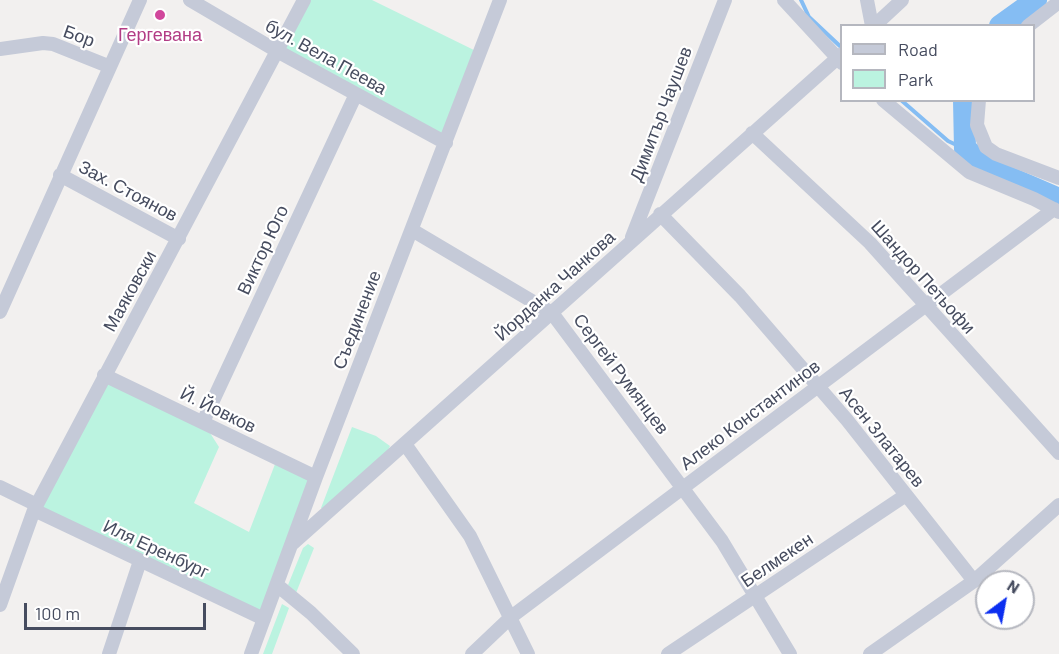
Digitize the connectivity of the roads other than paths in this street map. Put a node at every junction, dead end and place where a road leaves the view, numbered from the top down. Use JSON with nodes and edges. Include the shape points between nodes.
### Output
{"nodes":[{"id":1,"x":140,"y":0,"type":"edge"},
{"id":2,"x":190,"y":0,"type":"edge"},
{"id":3,"x":304,"y":0,"type":"edge"},
{"id":4,"x":499,"y":0,"type":"edge"},
{"id":5,"x":725,"y":0,"type":"edge"},
{"id":6,"x":784,"y":0,"type":"edge"},
{"id":7,"x":867,"y":0,"type":"edge"},
{"id":8,"x":902,"y":0,"type":"edge"},
{"id":9,"x":1059,"y":2,"type":"edge"},
{"id":10,"x":873,"y":24,"type":"edge"},
{"id":11,"x":875,"y":24,"type":"edge"},
{"id":12,"x":1031,"y":24,"type":"edge"},
{"id":13,"x":0,"y":49,"type":"edge"},
{"id":14,"x":277,"y":51,"type":"junction"},
{"id":15,"x":840,"y":59,"type":"edge"},
{"id":16,"x":108,"y":66,"type":"junction"},
{"id":17,"x":356,"y":93,"type":"junction"},
{"id":18,"x":885,"y":102,"type":"edge"},
{"id":19,"x":979,"y":102,"type":"edge"},
{"id":20,"x":752,"y":133,"type":"junction"},
{"id":21,"x":446,"y":143,"type":"junction"},
{"id":22,"x":60,"y":176,"type":"junction"},
{"id":23,"x":1059,"y":178,"type":"edge"},
{"id":24,"x":1056,"y":211,"type":"edge"},
{"id":25,"x":660,"y":214,"type":"junction"},
{"id":26,"x":412,"y":230,"type":"junction"},
{"id":27,"x":179,"y":239,"type":"junction"},
{"id":28,"x":630,"y":242,"type":"junction"},
{"id":29,"x":925,"y":307,"type":"junction"},
{"id":30,"x":0,"y":312,"type":"edge"},
{"id":31,"x":552,"y":313,"type":"junction"},
{"id":32,"x":104,"y":375,"type":"junction"},
{"id":33,"x":818,"y":387,"type":"junction"},
{"id":34,"x":203,"y":422,"type":"junction"},
{"id":35,"x":405,"y":444,"type":"junction"},
{"id":36,"x":1059,"y":453,"type":"edge"},
{"id":37,"x":316,"y":477,"type":"junction"},
{"id":38,"x":0,"y":487,"type":"edge"},
{"id":39,"x":684,"y":488,"type":"junction"},
{"id":40,"x":906,"y":495,"type":"junction"},
{"id":41,"x":1059,"y":505,"type":"edge"},
{"id":42,"x":35,"y":507,"type":"junction"},
{"id":43,"x":292,"y":544,"type":"junction"},
{"id":44,"x":140,"y":561,"type":"junction"},
{"id":45,"x":974,"y":581,"type":"junction"},
{"id":46,"x":278,"y":585,"type":"junction"},
{"id":47,"x":756,"y":596,"type":"junction"},
{"id":48,"x":0,"y":605,"type":"edge"},
{"id":49,"x":511,"y":617,"type":"junction"},
{"id":50,"x":264,"y":620,"type":"junction"},
{"id":51,"x":109,"y":654,"type":"edge"},
{"id":52,"x":251,"y":654,"type":"edge"},
{"id":53,"x":353,"y":654,"type":"edge"},
{"id":54,"x":472,"y":654,"type":"edge"},
{"id":55,"x":528,"y":654,"type":"edge"},
{"id":56,"x":668,"y":654,"type":"edge"},
{"id":57,"x":790,"y":654,"type":"edge"},
{"id":58,"x":870,"y":654,"type":"edge"}],
"edges":[{"from":1,"to":16,"type":"street"},
{"from":2,"to":14,"type":"street","name":"бул. Вела Пеева"},
{"from":3,"to":14,"type":"street","name":"Маяковски"},
{"from":4,"to":21,"type":"street","name":"Съединение"},
{"from":5,"to":28,"type":"street","name":"Димитър Чаушев"},
{"from":6,"to":15,"type":"street"},
{"from":7,"to":10,"type":"street"},
{"from":8,"to":11,"type":"street"},
{"from":9,"to":12,"type":"street"},
{"from":13,"to":16,"type":"street","name":"Бор","via":[[53,44]]},
{"from":14,"to":17,"type":"street","name":"бул. Вела Пеева"},
{"from":14,"to":27,"type":"street","name":"Маяковски"},
{"from":15,"to":20,"type":"street","name":"Йорданка Чанкова"},
{"from":16,"to":22,"type":"street"},
{"from":17,"to":21,"type":"street","name":"бул. Вела Пеева"},
{"from":17,"to":34,"type":"street","name":"Виктор Юго"},
{"from":18,"to":24,"type":"street","via":[[969,172]]},
{"from":19,"to":23,"type":"street","via":[[977,125],[986,147]]},
{"from":20,"to":25,"type":"street","name":"Йорданка Чанкова"},
{"from":20,"to":29,"type":"street","name":"Шандор Петьофи","via":[[870,243]]},
{"from":21,"to":26,"type":"street","name":"Съединение"},
{"from":22,"to":27,"type":"street","name":"Зах. Стоянов"},
{"from":22,"to":30,"type":"street"},
{"from":24,"to":29,"type":"street","name":"Алеко Константинов"},
{"from":25,"to":28,"type":"street","name":"Йорданка Чанкова"},
{"from":25,"to":33,"type":"street","name":"Асен Златарев","via":[[740,296]]},
{"from":26,"to":31,"type":"street","name":"Сергей Румянцев"},
{"from":26,"to":37,"type":"street","name":"Съединение"},
{"from":27,"to":32,"type":"street","name":"Маяковски"},
{"from":28,"to":31,"type":"street","name":"Йорданка Чанкова"},
{"from":29,"to":33,"type":"street","name":"Алеко Константинов"},
{"from":29,"to":36,"type":"street","name":"Шандор Петьофи"},
{"from":31,"to":35,"type":"street","name":"Йорданка Чанкова"},
{"from":31,"to":39,"type":"street","name":"Сергей Румянцев"},
{"from":32,"to":34,"type":"street","name":"Й. Йовков"},
{"from":32,"to":42,"type":"street","name":"Маяковски"},
{"from":33,"to":39,"type":"street","name":"Алеко Константинов"},
{"from":33,"to":40,"type":"street","name":"Асен Златарев"},
{"from":34,"to":37,"type":"street","name":"Й. Йовков"},
{"from":35,"to":43,"type":"street","name":"Йорданка Чанкова"},
{"from":35,"to":49,"type":"street","via":[[470,536]]},
{"from":37,"to":43,"type":"street","name":"Съединение"},
{"from":38,"to":42,"type":"street","name":"Иля Еренбург"},
{"from":39,"to":47,"type":"street","name":"Сергей Румянцев"},
{"from":39,"to":49,"type":"street","name":"Алеко Константинов"},
{"from":40,"to":45,"type":"street","name":"Асен Златарев"},
{"from":40,"to":47,"type":"street","name":"Белмекен"},
{"from":41,"to":45,"type":"street"},
{"from":42,"to":44,"type":"street","name":"Иля Еренбург"},
{"from":42,"to":48,"type":"street","name":"Маяковски"},
{"from":43,"to":46,"type":"street","name":"Съединение"},
{"from":44,"to":50,"type":"street","name":"Иля Еренбург"},
{"from":44,"to":51,"type":"street"},
{"from":45,"to":58,"type":"street"},
{"from":46,"to":50,"type":"street","name":"Съединение"},
{"from":46,"to":53,"type":"street"},
{"from":47,"to":56,"type":"street","name":"Белмекен"},
{"from":47,"to":57,"type":"street","name":"Сергей Румянцев"},
{"from":49,"to":54,"type":"street","name":"Алеко Константинов"},
{"from":49,"to":55,"type":"street"},
{"from":50,"to":52,"type":"street","name":"Съединение"}]}
